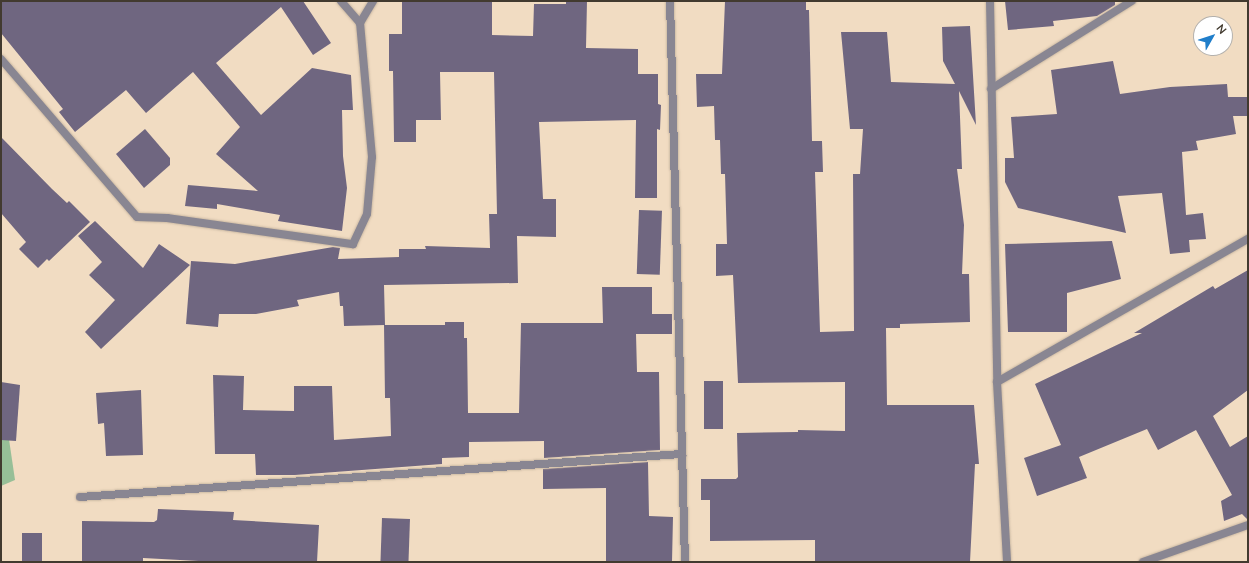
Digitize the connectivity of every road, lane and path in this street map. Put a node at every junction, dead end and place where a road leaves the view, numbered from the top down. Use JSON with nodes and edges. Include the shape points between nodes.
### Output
{"nodes":[{"id":1,"x":341,"y":1,"type":"edge"},
{"id":2,"x":373,"y":1,"type":"edge"},
{"id":3,"x":670,"y":1,"type":"edge"},
{"id":4,"x":990,"y":1,"type":"edge"},
{"id":5,"x":1132,"y":1,"type":"edge"},
{"id":6,"x":360,"y":23,"type":"junction"},
{"id":7,"x":1,"y":59,"type":"edge"},
{"id":8,"x":991,"y":89,"type":"junction"},
{"id":9,"x":1248,"y":239,"type":"edge"},
{"id":10,"x":997,"y":382,"type":"junction"},
{"id":11,"x":682,"y":454,"type":"junction"},
{"id":12,"x":80,"y":497,"type":"dead end"},
{"id":13,"x":1248,"y":525,"type":"edge"},
{"id":14,"x":685,"y":562,"type":"edge"},
{"id":15,"x":1007,"y":562,"type":"edge"},
{"id":16,"x":1143,"y":562,"type":"edge"}],
"edges":[{"from":1,"to":6,"type":"street"},
{"from":2,"to":6,"type":"street"},
{"from":3,"to":11,"type":"street"},
{"from":4,"to":8,"type":"street"},
{"from":5,"to":8,"type":"street"},
{"from":6,"to":7,"type":"street","via":[[372,158],[367,214],[353,244],[137,216]]},
{"from":8,"to":10,"type":"street"},
{"from":9,"to":10,"type":"street"},
{"from":10,"to":15,"type":"street"},
{"from":11,"to":12,"type":"street"},
{"from":11,"to":14,"type":"street"},
{"from":13,"to":16,"type":"street"}]}
